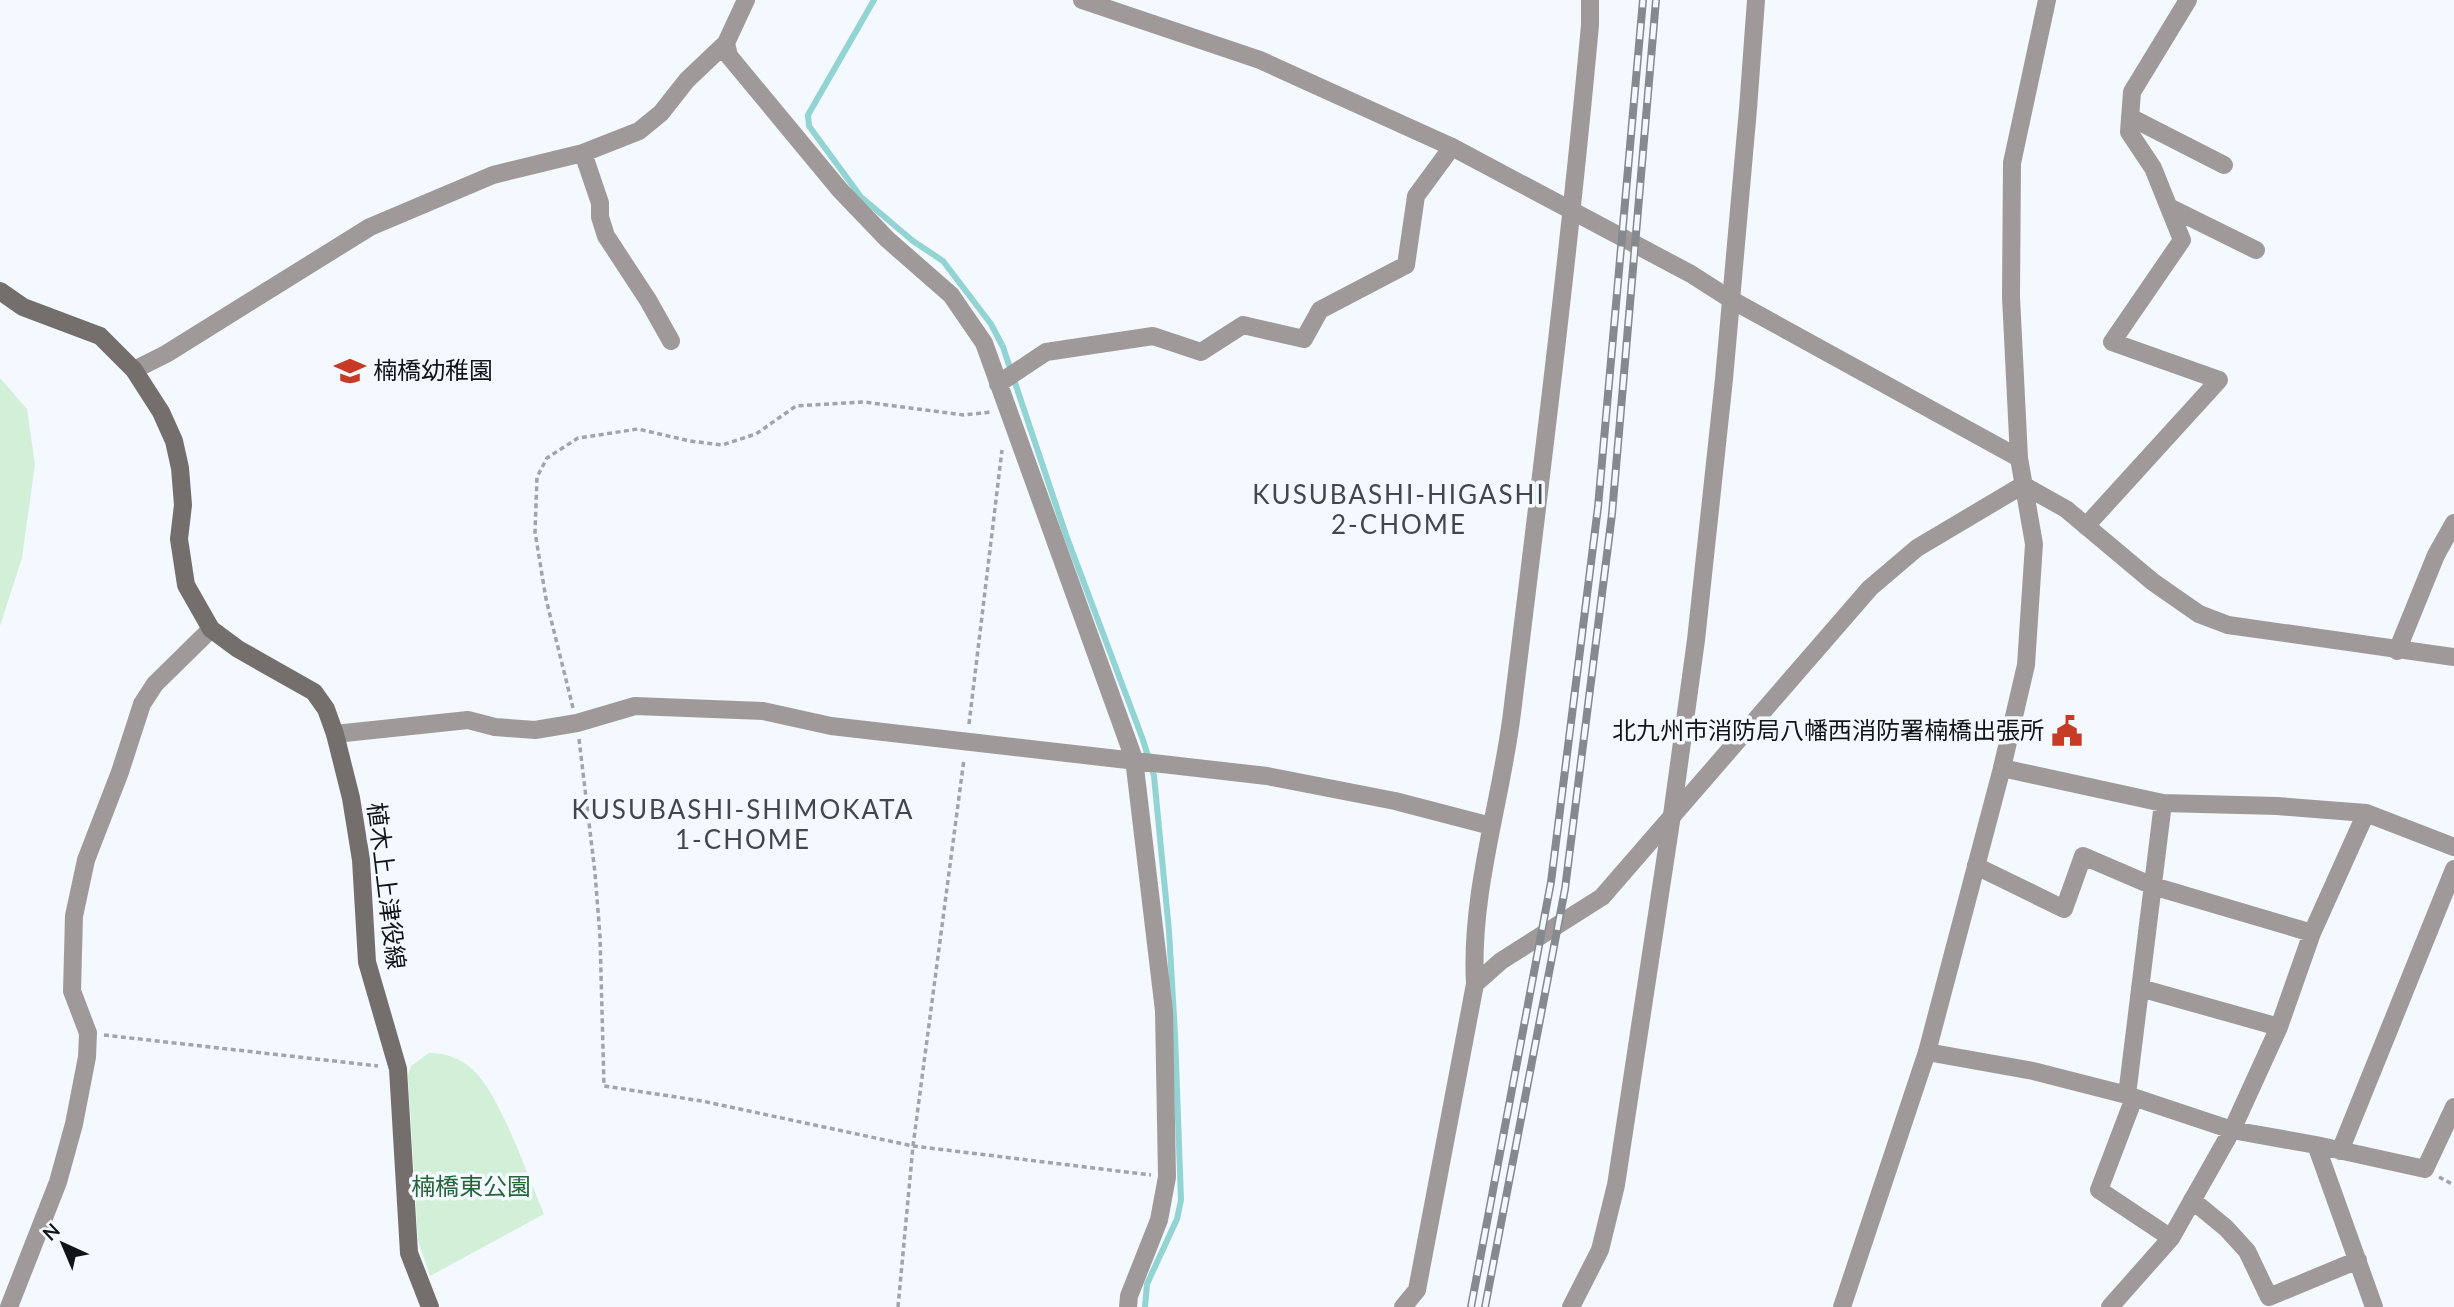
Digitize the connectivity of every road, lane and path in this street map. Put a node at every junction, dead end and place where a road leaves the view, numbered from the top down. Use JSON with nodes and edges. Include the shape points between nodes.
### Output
{"nodes":[{"id":1,"x":746,"y":0,"type":"edge"},
{"id":2,"x":1082,"y":0,"type":"edge"},
{"id":3,"x":1590,"y":0,"type":"edge"},
{"id":4,"x":1756,"y":0,"type":"edge"},
{"id":5,"x":2047,"y":0,"type":"edge"},
{"id":6,"x":2189,"y":0,"type":"edge"},
{"id":7,"x":726,"y":43,"type":"junction"},
{"id":8,"x":2130,"y":117,"type":"junction"},
{"id":9,"x":1452,"y":147,"type":"junction"},
{"id":10,"x":583,"y":153,"type":"junction"},
{"id":11,"x":2224,"y":165,"type":"dead end"},
{"id":12,"x":2168,"y":207,"type":"junction"},
{"id":13,"x":1573,"y":209,"type":"junction"},
{"id":14,"x":2256,"y":250,"type":"dead end"},
{"id":15,"x":0,"y":291,"type":"edge"},
{"id":16,"x":1730,"y":299,"type":"junction"},
{"id":17,"x":671,"y":341,"type":"dead end"},
{"id":18,"x":134,"y":370,"type":"junction"},
{"id":19,"x":998,"y":384,"type":"junction"},
{"id":20,"x":1007,"y":410,"type":"junction"},
{"id":21,"x":1002,"y":449,"type":"dead end"},
{"id":22,"x":2019,"y":458,"type":"junction"},
{"id":23,"x":2023,"y":485,"type":"junction"},
{"id":24,"x":2454,"y":523,"type":"edge"},
{"id":25,"x":2086,"y":526,"type":"junction"},
{"id":26,"x":211,"y":629,"type":"junction"},
{"id":27,"x":2397,"y":650,"type":"junction"},
{"id":28,"x":2454,"y":657,"type":"edge"},
{"id":29,"x":577,"y":723,"type":"junction"},
{"id":30,"x":335,"y":734,"type":"junction"},
{"id":31,"x":967,"y":741,"type":"junction"},
{"id":32,"x":1134,"y":759,"type":"junction"},
{"id":33,"x":2002,"y":768,"type":"junction"},
{"id":34,"x":2163,"y":803,"type":"junction"},
{"id":35,"x":2367,"y":813,"type":"junction"},
{"id":36,"x":1672,"y":815,"type":"junction"},
{"id":37,"x":1491,"y":826,"type":"junction"},
{"id":38,"x":2454,"y":847,"type":"edge"},
{"id":39,"x":1976,"y":866,"type":"junction"},
{"id":40,"x":2454,"y":869,"type":"edge"},
{"id":41,"x":2153,"y":886,"type":"junction"},
{"id":42,"x":2312,"y":933,"type":"junction"},
{"id":43,"x":1475,"y":984,"type":"junction"},
{"id":44,"x":2140,"y":988,"type":"junction"},
{"id":45,"x":2279,"y":1027,"type":"junction"},
{"id":46,"x":88,"y":1033,"type":"junction"},
{"id":47,"x":1927,"y":1052,"type":"junction"},
{"id":48,"x":398,"y":1069,"type":"junction"},
{"id":49,"x":2130,"y":1097,"type":"junction"},
{"id":50,"x":2454,"y":1107,"type":"edge"},
{"id":51,"x":2232,"y":1130,"type":"junction"},
{"id":52,"x":2316,"y":1145,"type":"junction"},
{"id":53,"x":914,"y":1146,"type":"junction"},
{"id":54,"x":2340,"y":1151,"type":"junction"},
{"id":55,"x":1167,"y":1177,"type":"junction"},
{"id":56,"x":2192,"y":1200,"type":"junction"},
{"id":57,"x":2171,"y":1238,"type":"junction"},
{"id":58,"x":2358,"y":1260,"type":"junction"},
{"id":59,"x":9,"y":1307,"type":"edge"},
{"id":60,"x":430,"y":1307,"type":"edge"},
{"id":61,"x":898,"y":1307,"type":"edge"},
{"id":62,"x":1128,"y":1307,"type":"edge"},
{"id":63,"x":1403,"y":1307,"type":"edge"},
{"id":64,"x":1572,"y":1307,"type":"edge"},
{"id":65,"x":1842,"y":1307,"type":"edge"},
{"id":66,"x":2110,"y":1307,"type":"edge"},
{"id":67,"x":2374,"y":1307,"type":"edge"}],
"edges":[{"from":1,"to":7,"type":"street"},
{"from":2,"to":9,"type":"street","via":[[1260,60]]},
{"from":3,"to":13,"type":"street"},
{"from":4,"to":16,"type":"street"},
{"from":5,"to":22,"type":"street","via":[[2012,163],[2011,297]]},
{"from":6,"to":8,"type":"street","via":[[2132,92]]},
{"from":7,"to":10,"type":"street","via":[[639,131]]},
{"from":7,"to":19,"type":"street","via":[[729,56],[840,190],[951,295],[984,343]]},
{"from":8,"to":11,"type":"street"},
{"from":8,"to":12,"type":"street","via":[[2129,132],[2153,168]]},
{"from":9,"to":13,"type":"street"},
{"from":9,"to":19,"type":"street","via":[[1416,196],[1406,265],[1320,310],[1304,340],[1243,325],[1200,352],[1153,336],[1046,352]]},
{"from":10,"to":17,"type":"street","via":[[606,236]]},
{"from":10,"to":18,"type":"street","via":[[493,176],[370,227]]},
{"from":12,"to":14,"type":"street"},
{"from":12,"to":25,"type":"street","via":[[2182,240],[2112,342],[2220,380]]},
{"from":13,"to":16,"type":"street"},
{"from":13,"to":37,"type":"street","via":[[1510,730]]},
{"from":15,"to":18,"type":"main road","name":"植木上上津役線","via":[[23,307],[100,336]]},
{"from":16,"to":22,"type":"street"},
{"from":16,"to":36,"type":"street","via":[[1696,640]]},
{"from":18,"to":26,"type":"main road","name":"植木上上津役線","via":[[174,441],[180,468],[183,505],[179,539],[186,585]]},
{"from":19,"to":20,"type":"street"},
{"from":20,"to":29,"type":"path","via":[[964,415],[864,402],[796,406],[756,434],[722,444],[638,429],[578,438],[547,458],[537,477],[535,532],[546,599]]},
{"from":20,"to":32,"type":"street"},
{"from":21,"to":31,"type":"path"},
{"from":22,"to":23,"type":"street"},
{"from":23,"to":25,"type":"street"},
{"from":23,"to":33,"type":"street","via":[[2035,544],[2026,665]]},
{"from":23,"to":36,"type":"street","via":[[1917,548],[1870,588]]},
{"from":24,"to":27,"type":"street"},
{"from":25,"to":27,"type":"street","via":[[2199,614],[2228,625]]},
{"from":26,"to":30,"type":"main road","name":"植木上上津役線","via":[[314,692]]},
{"from":26,"to":46,"type":"street","via":[[155,684],[142,704],[86,860],[74,916],[72,991]]},
{"from":27,"to":28,"type":"street"},
{"from":29,"to":30,"type":"street","via":[[535,730],[468,720]]},
{"from":29,"to":31,"type":"street","via":[[635,706],[666,706],[763,711],[831,726]]},
{"from":29,"to":53,"type":"path","via":[[596,873],[604,1086],[702,1101]]},
{"from":30,"to":48,"type":"main road","name":"植木上上津役線","via":[[361,860],[367,962]]},
{"from":31,"to":32,"type":"street"},
{"from":31,"to":53,"type":"path"},
{"from":32,"to":37,"type":"street","via":[[1267,776]]},
{"from":32,"to":55,"type":"street","via":[[1164,1011]]},
{"from":33,"to":34,"type":"street"},
{"from":33,"to":39,"type":"street"},
{"from":34,"to":35,"type":"street"},
{"from":34,"to":41,"type":"street"},
{"from":35,"to":38,"type":"street"},
{"from":35,"to":42,"type":"street"},
{"from":36,"to":43,"type":"street","via":[[1602,897],[1501,961]]},
{"from":36,"to":64,"type":"street","via":[[1616,1185],[1600,1250]]},
{"from":37,"to":43,"type":"street","via":[[1474,946]]},
{"from":39,"to":41,"type":"street","via":[[2064,909],[2083,856]]},
{"from":39,"to":47,"type":"street"},
{"from":40,"to":54,"type":"street"},
{"from":41,"to":42,"type":"street"},
{"from":41,"to":44,"type":"street"},
{"from":42,"to":45,"type":"street"},
{"from":43,"to":63,"type":"street","via":[[1417,1290]]},
{"from":44,"to":45,"type":"street"},
{"from":44,"to":49,"type":"street"},
{"from":45,"to":51,"type":"street"},
{"from":46,"to":48,"type":"path"},
{"from":46,"to":59,"type":"street","via":[[74,1124],[58,1182]]},
{"from":47,"to":49,"type":"street","via":[[2033,1071]]},
{"from":47,"to":65,"type":"street"},
{"from":48,"to":60,"type":"main road","name":"植木上上津役線","via":[[409,1253]]},
{"from":49,"to":51,"type":"street"},
{"from":49,"to":57,"type":"street","via":[[2099,1190]]},
{"from":50,"to":54,"type":"street","via":[[2425,1169]]},
{"from":51,"to":52,"type":"street"},
{"from":51,"to":56,"type":"street"},
{"from":52,"to":54,"type":"street"},
{"from":52,"to":58,"type":"street"},
{"from":53,"to":55,"type":"path"},
{"from":53,"to":61,"type":"path"},
{"from":55,"to":62,"type":"street","via":[[1158,1220]]},
{"from":56,"to":57,"type":"street"},
{"from":56,"to":58,"type":"street","via":[[2247,1251],[2269,1297]]},
{"from":57,"to":66,"type":"street"},
{"from":58,"to":67,"type":"street"}]}
